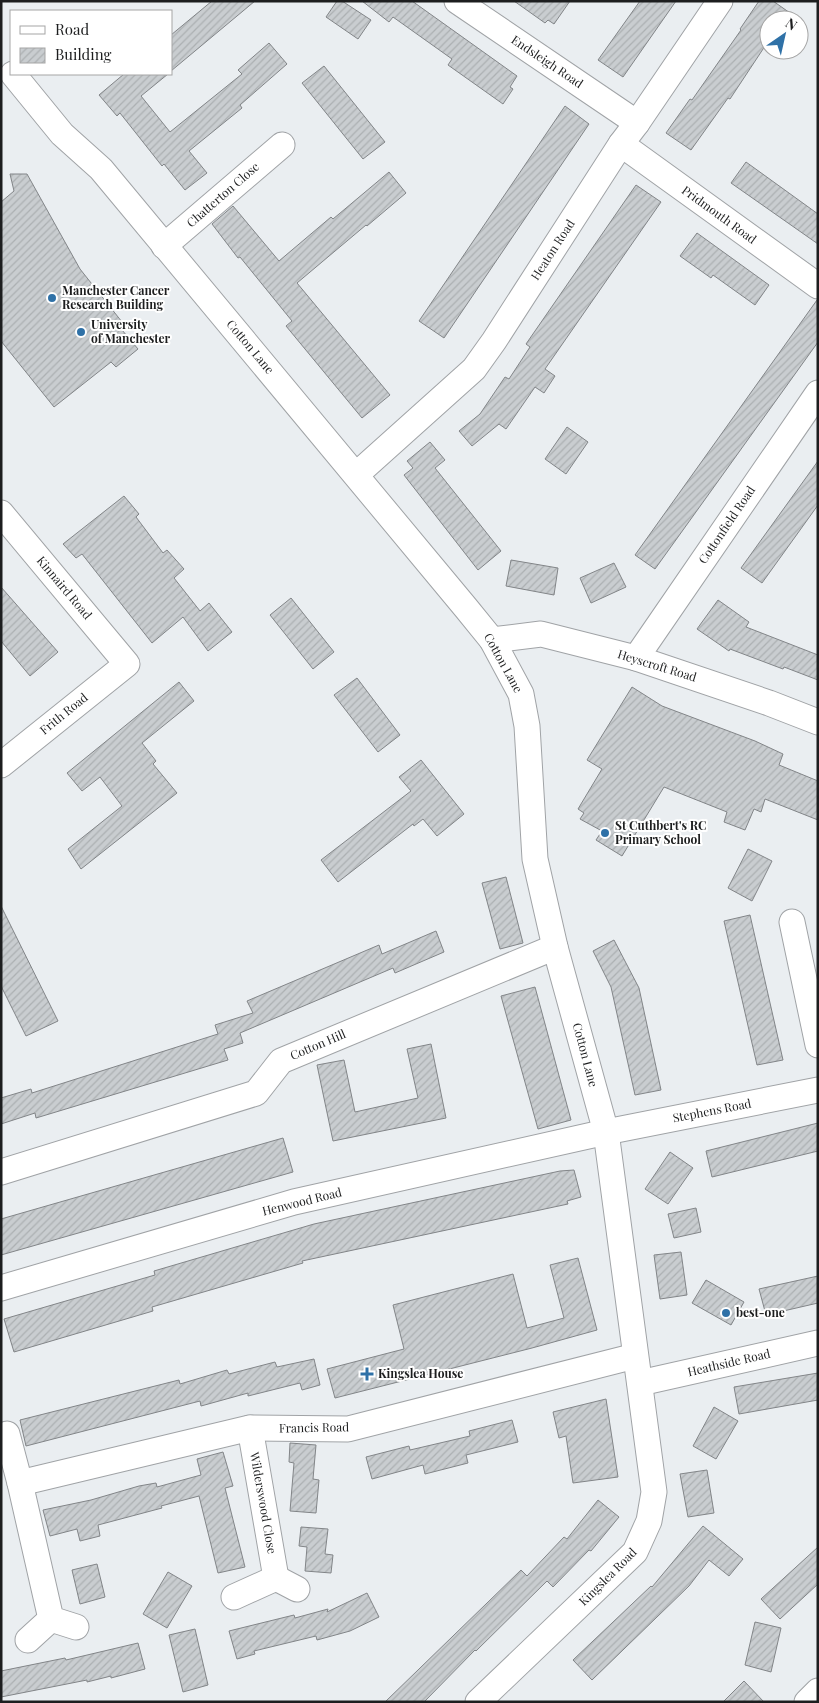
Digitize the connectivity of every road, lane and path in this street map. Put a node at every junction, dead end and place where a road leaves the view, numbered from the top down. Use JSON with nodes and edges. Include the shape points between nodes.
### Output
{"nodes":[{"id":1,"x":457,"y":1,"type":"edge"},
{"id":2,"x":720,"y":1,"type":"edge"},
{"id":3,"x":1,"y":58,"type":"edge"},
{"id":4,"x":10,"y":70,"type":"edge"},
{"id":5,"x":14,"y":75,"type":"edge"},
{"id":6,"x":637,"y":123,"type":"junction"},
{"id":7,"x":621,"y":144,"type":"junction"},
{"id":8,"x":282,"y":145,"type":"dead end"},
{"id":9,"x":164,"y":246,"type":"junction"},
{"id":10,"x":818,"y":286,"type":"edge"},
{"id":11,"x":818,"y":393,"type":"edge"},
{"id":12,"x":357,"y":474,"type":"junction"},
{"id":13,"x":1,"y":513,"type":"edge"},
{"id":14,"x":492,"y":640,"type":"junction"},
{"id":15,"x":636,"y":658,"type":"junction"},
{"id":16,"x":126,"y":664,"type":"joint"},
{"id":17,"x":818,"y":722,"type":"edge"},
{"id":18,"x":1,"y":765,"type":"edge"},
{"id":19,"x":792,"y":922,"type":"dead end"},
{"id":20,"x":555,"y":947,"type":"junction"},
{"id":21,"x":818,"y":1045,"type":"edge"},
{"id":22,"x":818,"y":1090,"type":"edge"},
{"id":23,"x":606,"y":1132,"type":"junction"},
{"id":24,"x":1,"y":1172,"type":"edge"},
{"id":25,"x":1,"y":1288,"type":"edge"},
{"id":26,"x":818,"y":1343,"type":"edge"},
{"id":27,"x":635,"y":1356,"type":"junction"},
{"id":28,"x":640,"y":1383,"type":"junction"},
{"id":29,"x":250,"y":1428,"type":"junction"},
{"id":30,"x":8,"y":1434,"type":"dead end"},
{"id":31,"x":20,"y":1483,"type":"junction"},
{"id":32,"x":234,"y":1597,"type":"dead end"},
{"id":33,"x":51,"y":1619,"type":"junction"},
{"id":34,"x":76,"y":1627,"type":"dead end"},
{"id":35,"x":28,"y":1640,"type":"dead end"},
{"id":36,"x":818,"y":1692,"type":"edge"},
{"id":37,"x":478,"y":1702,"type":"edge"},
{"id":38,"x":807,"y":1702,"type":"edge"}],
"edges":[{"from":1,"to":6,"type":"street","name":"Endsleigh Road"},
{"from":2,"to":6,"type":"street","name":"Heaton Road"},
{"from":3,"to":4,"type":"street","name":"Cotton Lane"},
{"from":5,"to":9,"type":"street","name":"Cotton Lane","via":[[62,134],[101,168]]},
{"from":6,"to":7,"type":"street","name":"Heaton Road"},
{"from":7,"to":10,"type":"street","name":"Pridmouth Road"},
{"from":7,"to":12,"type":"street","name":"Heaton Road","via":[[474,369]]},
{"from":8,"to":9,"type":"street","name":"Chatterton Close"},
{"from":9,"to":12,"type":"street","name":"Cotton Lane"},
{"from":11,"to":15,"type":"street","name":"Cottonfield Road"},
{"from":12,"to":14,"type":"street","name":"Cotton Lane"},
{"from":13,"to":16,"type":"street","name":"Kinnaird Road"},
{"from":14,"to":15,"type":"street","name":"Heyscroft Road","via":[[541,634]]},
{"from":14,"to":20,"type":"street","name":"Cotton Lane","via":[[521,694],[527,726],[535,859]]},
{"from":15,"to":17,"type":"street","name":"Heyscroft Road"},
{"from":16,"to":18,"type":"street","name":"Frith Road"},
{"from":19,"to":21,"type":"street"},
{"from":20,"to":23,"type":"street","name":"Cotton Lane"},
{"from":20,"to":24,"type":"street","name":"Cotton Hill","via":[[281,1061],[256,1093]]},
{"from":22,"to":23,"type":"street","name":"Stephens Road"},
{"from":23,"to":25,"type":"street","name":"Henwood Road","via":[[294,1202]]},
{"from":23,"to":27,"type":"street","name":"Cotton Lane"},
{"from":26,"to":28,"type":"street","name":"Heathside Road"},
{"from":27,"to":28,"type":"street","name":"Cotton Lane"},
{"from":27,"to":29,"type":"street","name":"Francis Road","via":[[348,1429]]},
{"from":28,"to":37,"type":"street","name":"Kingslea Road","via":[[654,1492],[649,1522],[635,1552]]},
{"from":29,"to":31,"type":"street","name":"Francis Road"},
{"from":29,"to":32,"type":"street","name":"Wilderswood Close","via":[[287,1584]]},
{"from":30,"to":31,"type":"street"},
{"from":31,"to":33,"type":"street"},
{"from":33,"to":34,"type":"street"},
{"from":33,"to":35,"type":"street"},
{"from":36,"to":38,"type":"street"}]}
